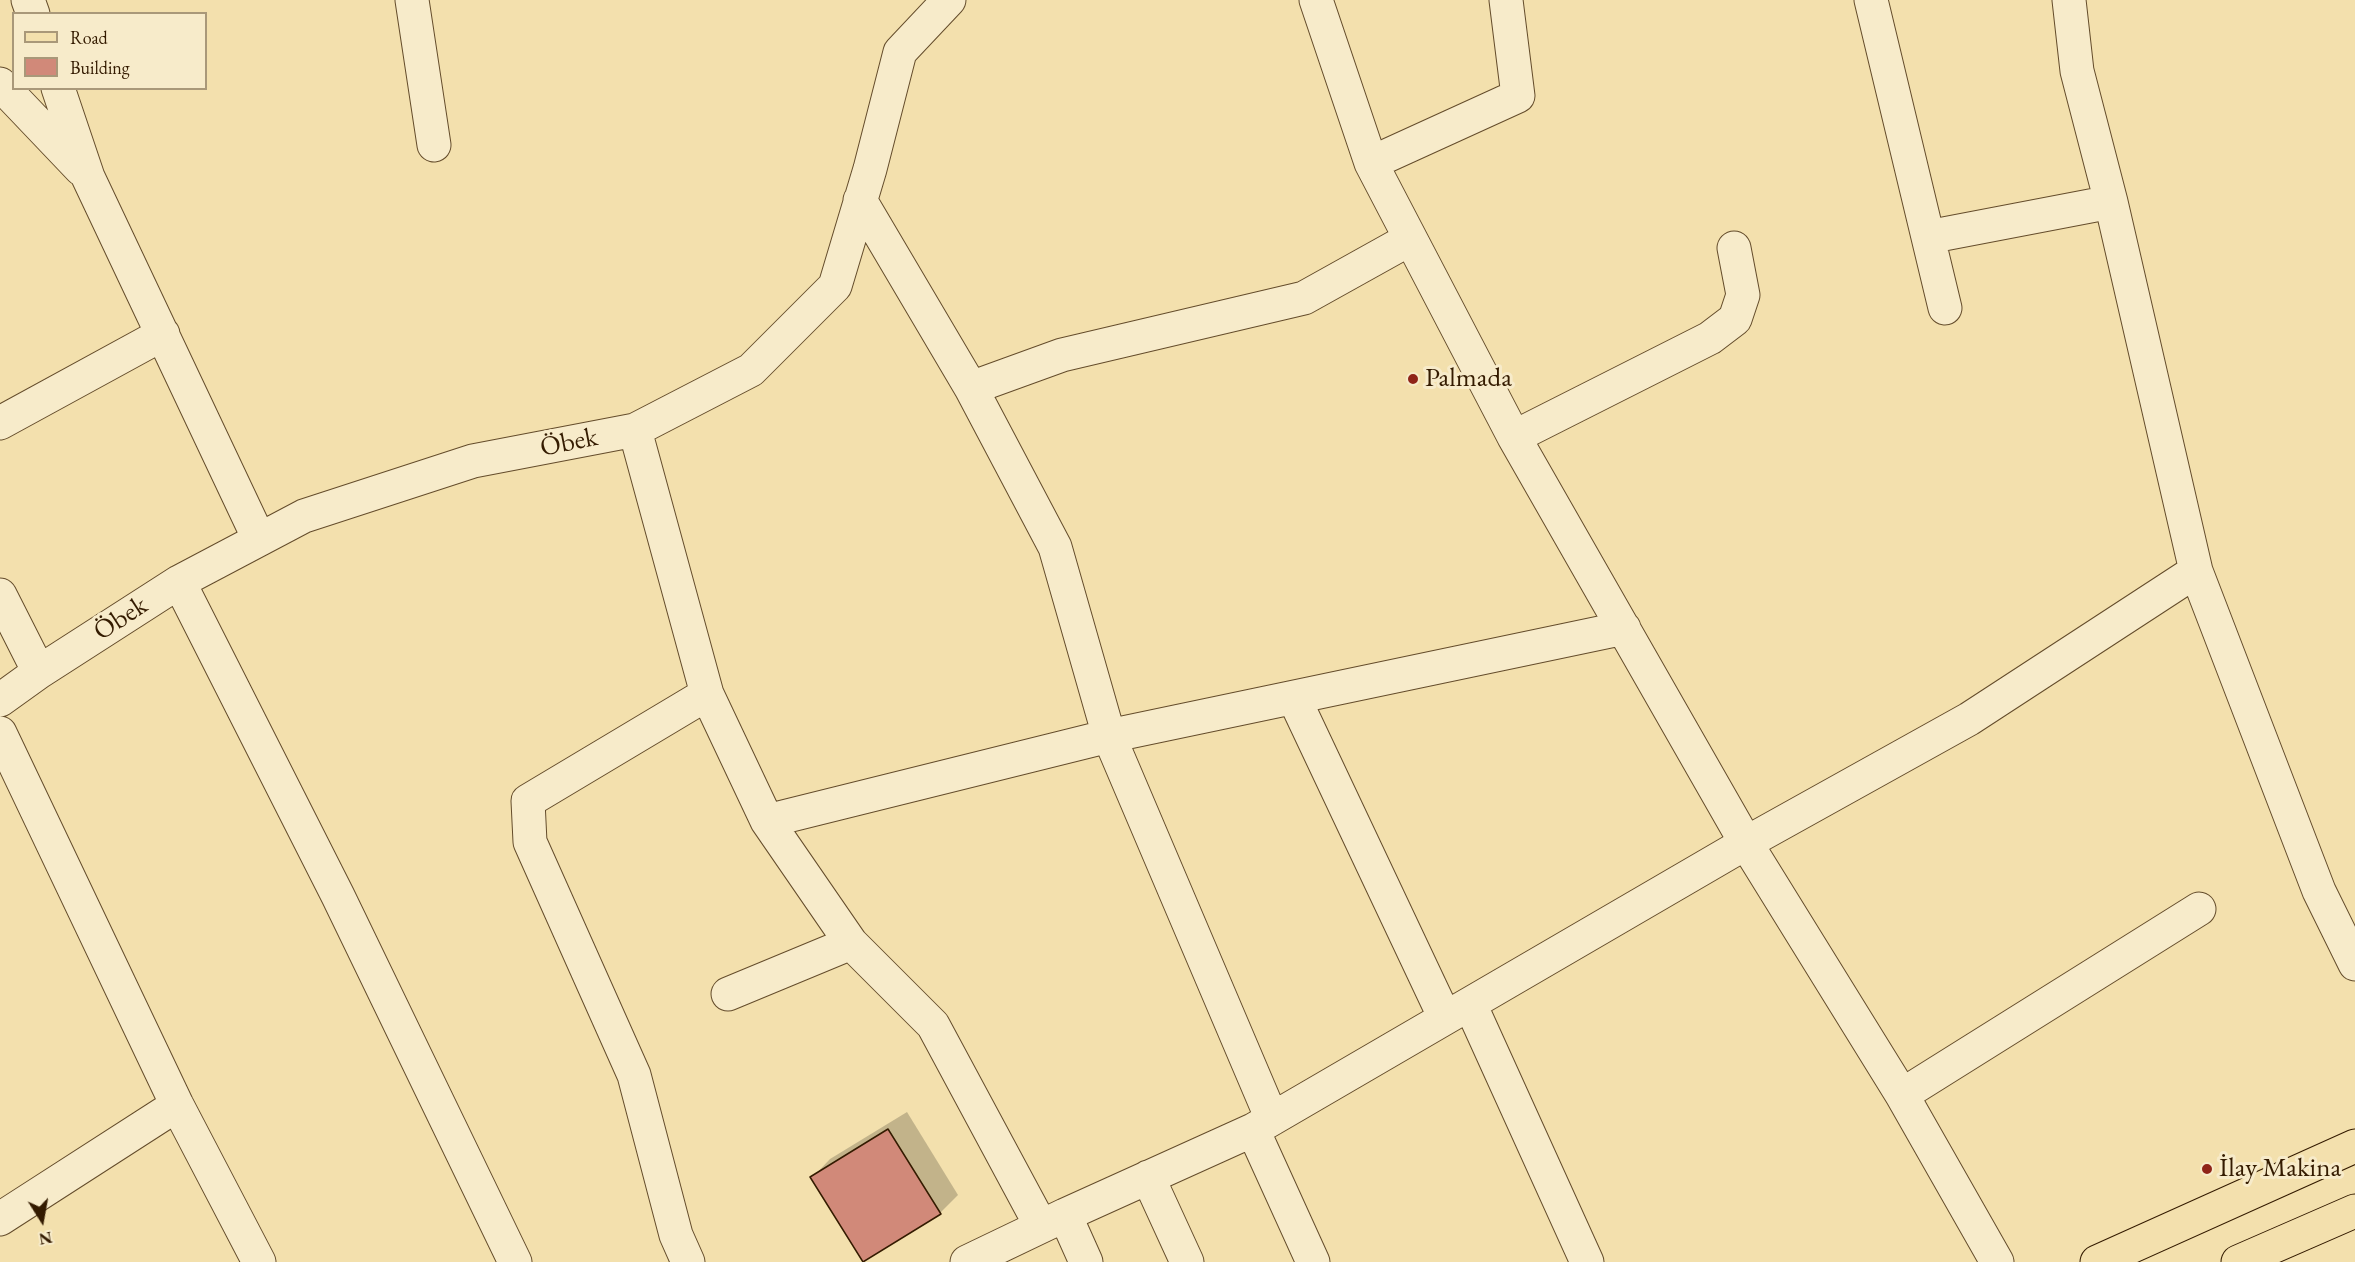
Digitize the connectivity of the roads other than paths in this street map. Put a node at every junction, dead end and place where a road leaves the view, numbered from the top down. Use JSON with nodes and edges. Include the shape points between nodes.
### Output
{"nodes":[{"id":1,"x":412,"y":0,"type":"edge"},
{"id":2,"x":950,"y":0,"type":"edge"},
{"id":3,"x":1316,"y":0,"type":"edge"},
{"id":4,"x":1506,"y":0,"type":"edge"},
{"id":5,"x":1871,"y":0,"type":"edge"},
{"id":6,"x":2069,"y":0,"type":"edge"},
{"id":7,"x":0,"y":84,"type":"edge"},
{"id":8,"x":59,"y":90,"type":"edge"},
{"id":9,"x":434,"y":145,"type":"dead end"},
{"id":10,"x":1371,"y":163,"type":"junction"},
{"id":11,"x":88,"y":177,"type":"junction"},
{"id":12,"x":860,"y":200,"type":"junction"},
{"id":13,"x":2111,"y":202,"type":"junction"},
{"id":14,"x":1928,"y":237,"type":"junction"},
{"id":15,"x":1410,"y":239,"type":"junction"},
{"id":16,"x":1734,"y":248,"type":"dead end"},
{"id":17,"x":1945,"y":309,"type":"dead end"},
{"id":18,"x":163,"y":334,"type":"junction"},
{"id":19,"x":971,"y":388,"type":"junction"},
{"id":20,"x":0,"y":423,"type":"edge"},
{"id":21,"x":635,"y":430,"type":"junction"},
{"id":22,"x":1514,"y":437,"type":"junction"},
{"id":23,"x":259,"y":539,"type":"junction"},
{"id":24,"x":2196,"y":571,"type":"junction"},
{"id":25,"x":179,"y":582,"type":"junction"},
{"id":26,"x":0,"y":595,"type":"edge"},
{"id":27,"x":1624,"y":628,"type":"junction"},
{"id":28,"x":39,"y":672,"type":"junction"},
{"id":29,"x":707,"y":694,"type":"junction"},
{"id":30,"x":1293,"y":698,"type":"junction"},
{"id":31,"x":0,"y":700,"type":"edge"},
{"id":32,"x":0,"y":733,"type":"edge"},
{"id":33,"x":1109,"y":736,"type":"junction"},
{"id":34,"x":767,"y":821,"type":"junction"},
{"id":35,"x":1746,"y":843,"type":"junction"},
{"id":36,"x":2199,"y":909,"type":"dead end"},
{"id":37,"x":851,"y":943,"type":"junction"},
{"id":38,"x":2355,"y":964,"type":"edge"},
{"id":39,"x":728,"y":994,"type":"dead end"},
{"id":40,"x":1458,"y":1011,"type":"junction"},
{"id":41,"x":1902,"y":1095,"type":"junction"},
{"id":42,"x":177,"y":1105,"type":"junction"},
{"id":43,"x":1262,"y":1124,"type":"junction"},
{"id":44,"x":2355,"y":1146,"type":"edge"},
{"id":45,"x":1148,"y":1177,"type":"junction"},
{"id":46,"x":2355,"y":1211,"type":"edge"},
{"id":47,"x":0,"y":1219,"type":"edge"},
{"id":48,"x":1053,"y":1220,"type":"junction"},
{"id":49,"x":259,"y":1262,"type":"edge"},
{"id":50,"x":514,"y":1262,"type":"edge"},
{"id":51,"x":688,"y":1262,"type":"edge"},
{"id":52,"x":967,"y":1262,"type":"edge"},
{"id":53,"x":1086,"y":1262,"type":"edge"},
{"id":54,"x":1186,"y":1262,"type":"edge"},
{"id":55,"x":1313,"y":1262,"type":"edge"},
{"id":56,"x":1587,"y":1262,"type":"edge"},
{"id":57,"x":1997,"y":1262,"type":"edge"},
{"id":58,"x":2097,"y":1262,"type":"edge"},
{"id":59,"x":2238,"y":1262,"type":"edge"}],
"edges":[{"from":1,"to":9,"type":"street"},
{"from":2,"to":12,"type":"street","name":"Öbek","via":[[900,52]]},
{"from":3,"to":10,"type":"street"},
{"from":4,"to":10,"type":"street","via":[[1518,96]]},
{"from":5,"to":14,"type":"street"},
{"from":6,"to":13,"type":"street","via":[[2077,71]]},
{"from":7,"to":11,"type":"street"},
{"from":8,"to":11,"type":"street"},
{"from":10,"to":15,"type":"street"},
{"from":11,"to":18,"type":"street"},
{"from":12,"to":19,"type":"street"},
{"from":12,"to":21,"type":"street","name":"Öbek","via":[[835,286],[751,370]]},
{"from":13,"to":14,"type":"street"},
{"from":13,"to":24,"type":"street"},
{"from":14,"to":17,"type":"street"},
{"from":15,"to":19,"type":"street","via":[[1304,298],[1062,355]]},
{"from":15,"to":22,"type":"street"},
{"from":16,"to":22,"type":"street","via":[[1743,295],[1735,319],[1710,338]]},
{"from":18,"to":20,"type":"street"},
{"from":18,"to":23,"type":"street"},
{"from":19,"to":33,"type":"street","via":[[1055,547]]},
{"from":21,"to":23,"type":"street","name":"Öbek","via":[[473,461],[304,516]]},
{"from":21,"to":29,"type":"street"},
{"from":22,"to":27,"type":"street"},
{"from":23,"to":25,"type":"street","name":"Öbek"},
{"from":24,"to":35,"type":"street","via":[[1969,719]]},
{"from":24,"to":38,"type":"street","via":[[2319,891]]},
{"from":25,"to":28,"type":"street","name":"Öbek"},
{"from":25,"to":50,"type":"street","via":[[338,896]]},
{"from":26,"to":28,"type":"street"},
{"from":27,"to":30,"type":"street"},
{"from":27,"to":35,"type":"street"},
{"from":28,"to":31,"type":"street","name":"Öbek"},
{"from":29,"to":34,"type":"street"},
{"from":29,"to":51,"type":"street","via":[[528,801],[530,842],[634,1074],[676,1235]]},
{"from":30,"to":33,"type":"street"},
{"from":30,"to":40,"type":"street"},
{"from":32,"to":42,"type":"street"},
{"from":33,"to":34,"type":"street"},
{"from":33,"to":43,"type":"street"},
{"from":34,"to":37,"type":"street"},
{"from":35,"to":40,"type":"street"},
{"from":35,"to":41,"type":"street"},
{"from":36,"to":41,"type":"street"},
{"from":37,"to":39,"type":"street"},
{"from":37,"to":48,"type":"street","via":[[933,1025]]},
{"from":40,"to":43,"type":"street"},
{"from":40,"to":56,"type":"street"},
{"from":41,"to":57,"type":"street"},
{"from":42,"to":47,"type":"street"},
{"from":42,"to":49,"type":"street"},
{"from":43,"to":45,"type":"street"},
{"from":43,"to":55,"type":"street"},
{"from":44,"to":58,"type":"main road"},
{"from":45,"to":48,"type":"street"},
{"from":45,"to":54,"type":"street"},
{"from":46,"to":59,"type":"main road"},
{"from":48,"to":52,"type":"street"},
{"from":48,"to":53,"type":"street"}]}
